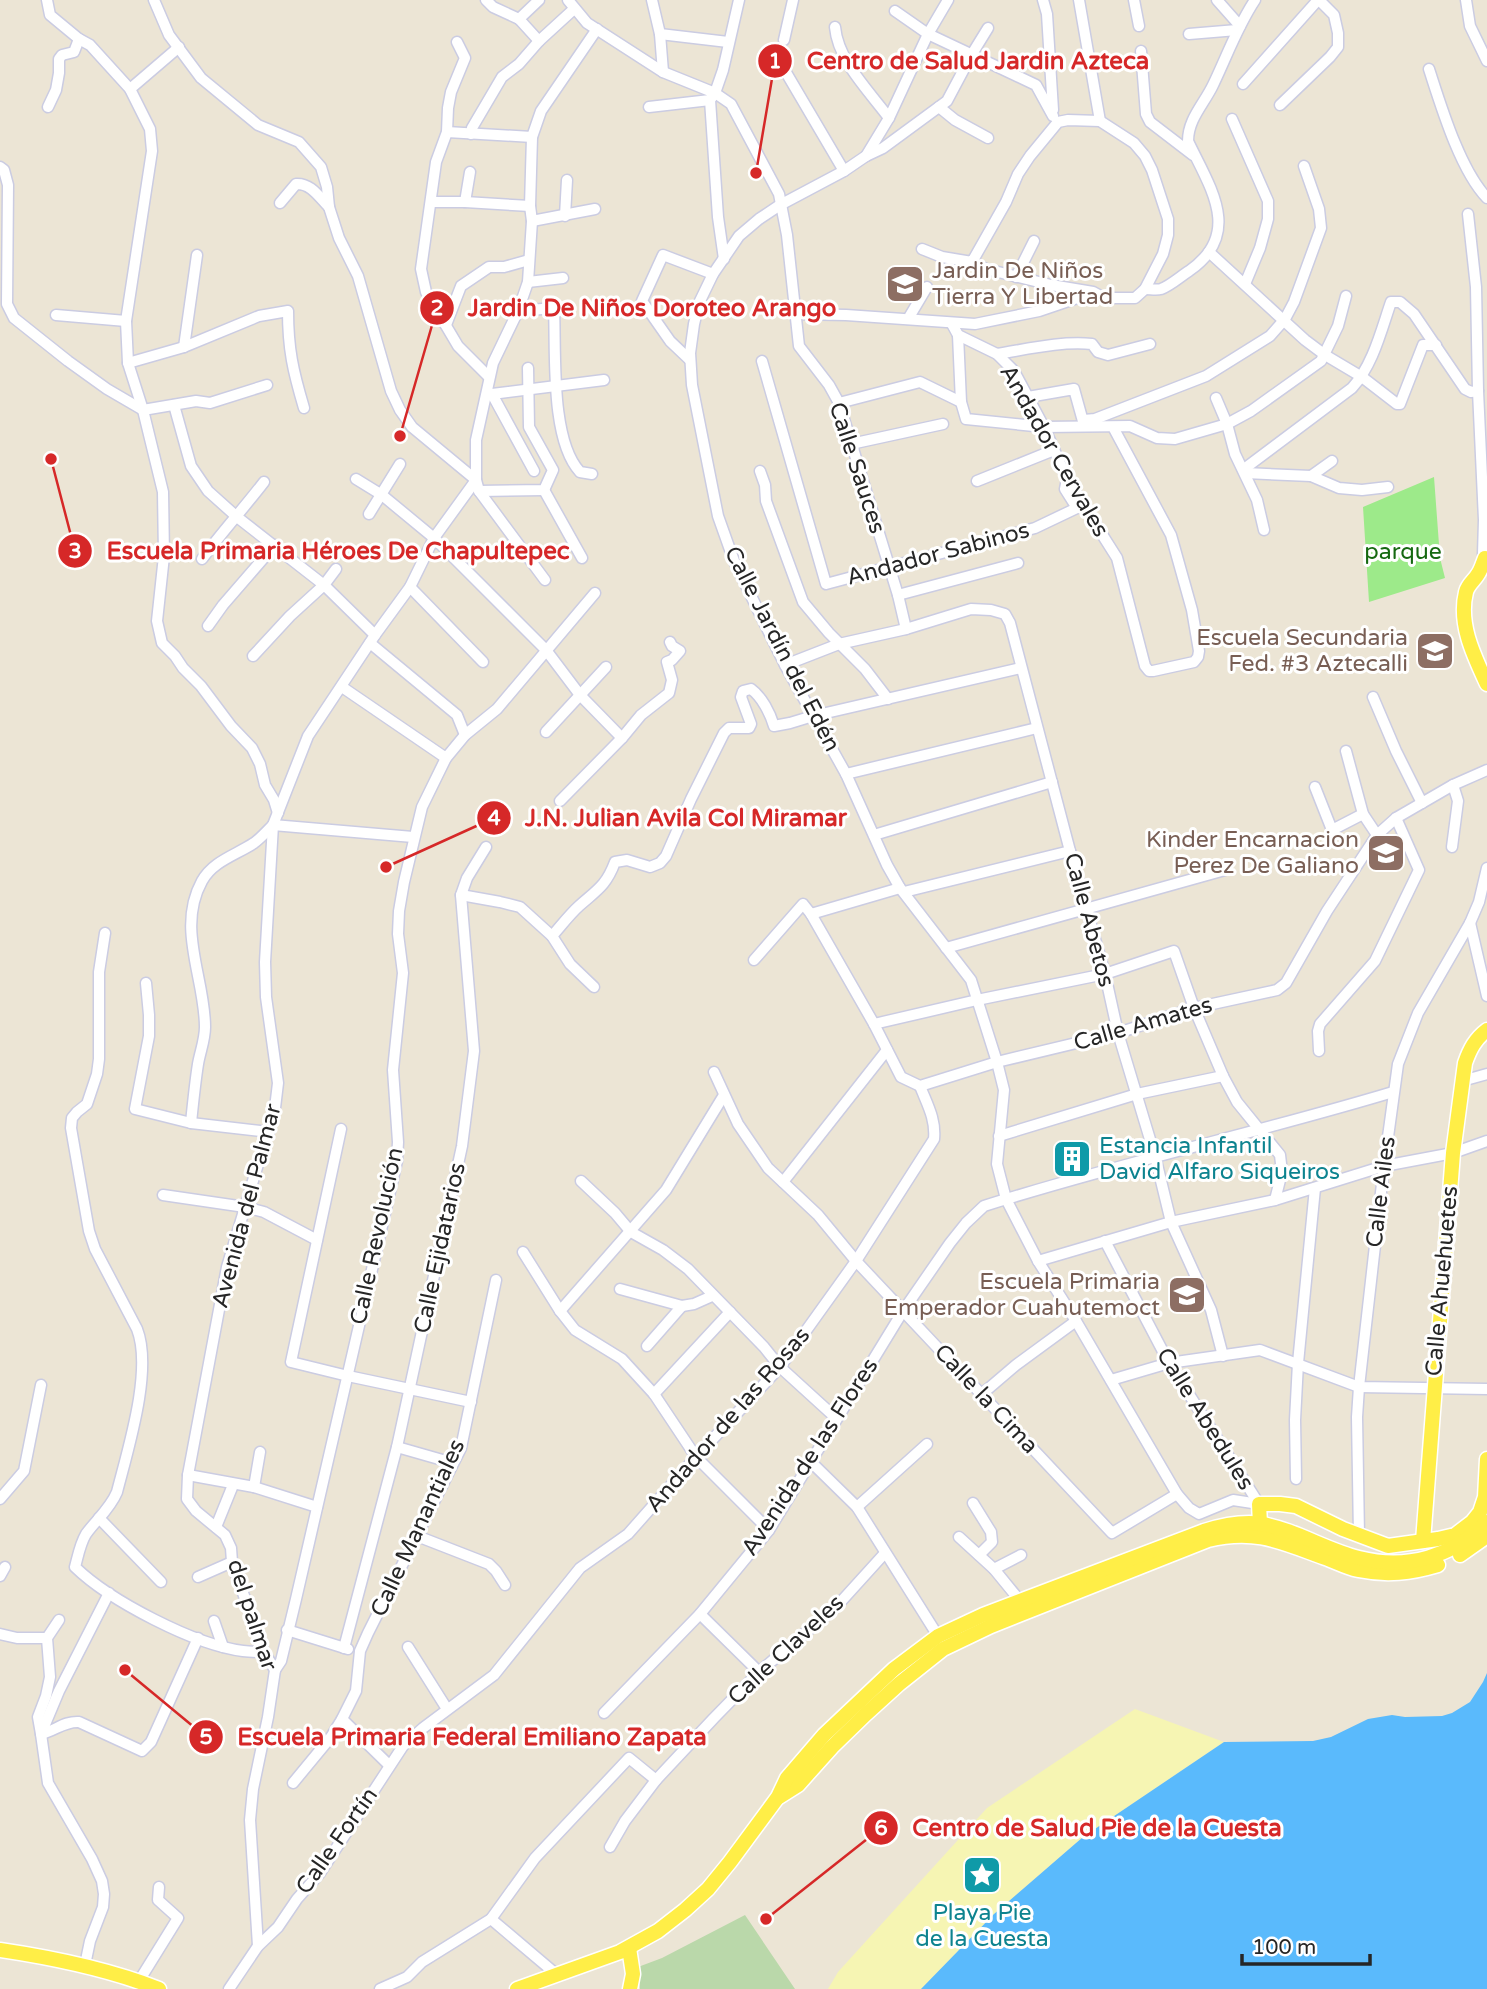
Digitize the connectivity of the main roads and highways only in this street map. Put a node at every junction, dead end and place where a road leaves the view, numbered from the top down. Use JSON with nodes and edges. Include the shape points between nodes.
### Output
{"nodes":[{"id":1,"x":1486,"y":559,"type":"edge"},
{"id":2,"x":1487,"y":684,"type":"edge"},
{"id":3,"x":1487,"y":1030,"type":"edge"},
{"id":4,"x":1487,"y":1459,"type":"edge"},
{"id":5,"x":1484,"y":1517,"type":"edge"},
{"id":6,"x":1259,"y":1524,"type":"junction"},
{"id":7,"x":1487,"y":1536,"type":"edge"},
{"id":8,"x":1423,"y":1541,"type":"junction"},
{"id":9,"x":778,"y":1797,"type":"junction"},
{"id":10,"x":0,"y":1950,"type":"edge"},
{"id":11,"x":624,"y":1950,"type":"junction"},
{"id":12,"x":159,"y":1989,"type":"edge"},
{"id":13,"x":517,"y":1989,"type":"edge"},
{"id":14,"x":630,"y":1989,"type":"edge"}],
"edges":[{"from":1,"to":2,"type":"main road","via":[[1466,590],[1464,608],[1473,653]]},
{"from":3,"to":8,"type":"main road","name":"Calle Ahuehuetes","via":[[1470,1048],[1462,1081]]},
{"from":4,"to":5,"type":"main road"},
{"from":5,"to":6,"type":"main road","via":[[1461,1544],[1404,1563],[1358,1558]]},
{"from":5,"to":8,"type":"main road","via":[[1455,1535]]},
{"from":6,"to":8,"type":"main road","name":"Calle Abedules","via":[[1259,1504],[1280,1504],[1296,1506],[1388,1546]]},
{"from":6,"to":9,"type":"main road","via":[[1225,1524],[1204,1531],[938,1636],[894,1669],[824,1735],[787,1778]]},
{"from":7,"to":9,"type":"main road","via":[[1445,1562],[1396,1574],[1356,1570],[1269,1538],[1241,1535],[1208,1541],[943,1649],[882,1699],[798,1785]]},
{"from":9,"to":11,"type":"main road","via":[[708,1889],[658,1931]]},
{"from":10,"to":12,"type":"main road","via":[[85,1965]]},
{"from":11,"to":13,"type":"main road"},
{"from":11,"to":14,"type":"main road"}]}
